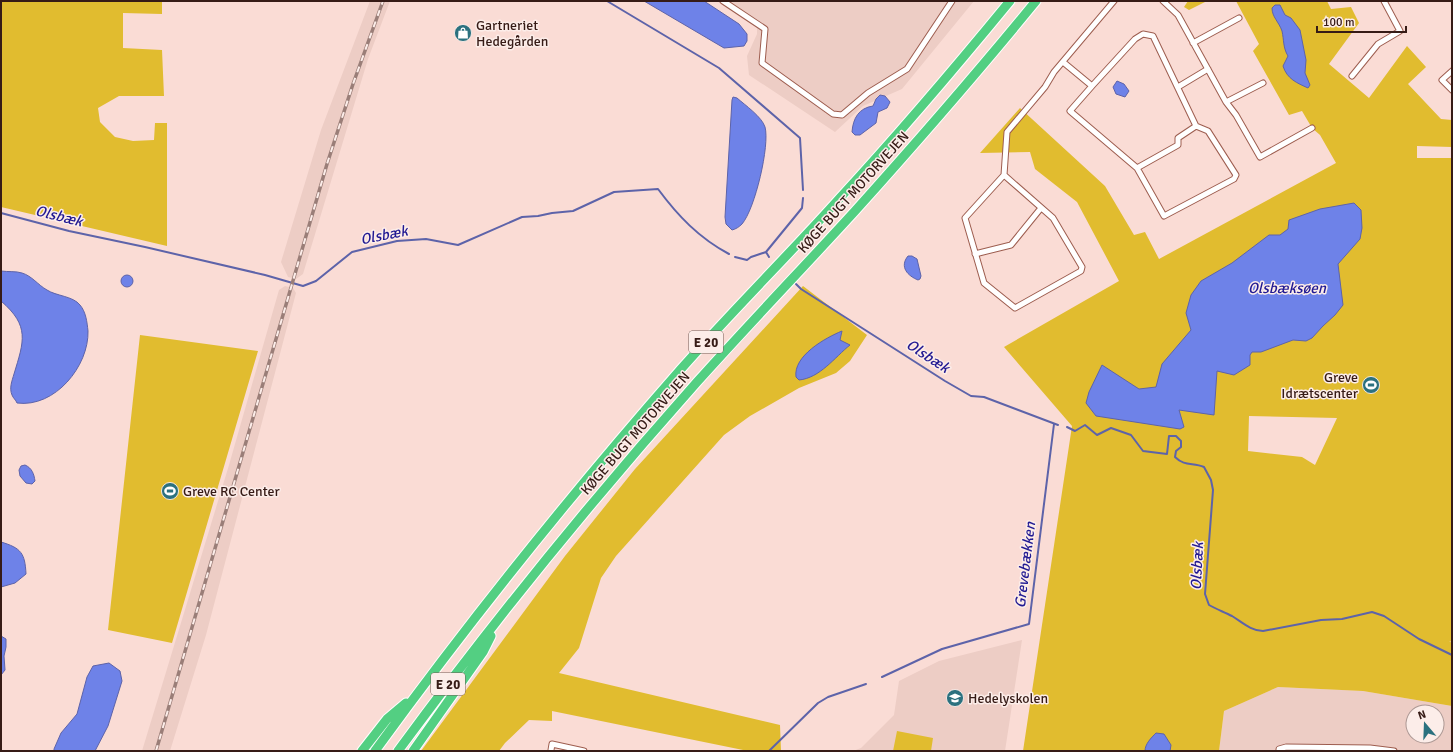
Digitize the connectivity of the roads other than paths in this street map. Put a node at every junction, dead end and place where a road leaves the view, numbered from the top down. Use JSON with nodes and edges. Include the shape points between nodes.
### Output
{"nodes":[{"id":1,"x":723,"y":1,"type":"edge"},
{"id":2,"x":952,"y":1,"type":"edge"},
{"id":3,"x":1010,"y":1,"type":"edge"},
{"id":4,"x":1036,"y":1,"type":"edge"},
{"id":5,"x":1114,"y":1,"type":"edge"},
{"id":6,"x":1163,"y":1,"type":"edge"},
{"id":7,"x":1384,"y":1,"type":"edge"},
{"id":8,"x":1239,"y":18,"type":"dead end"},
{"id":9,"x":1193,"y":44,"type":"junction"},
{"id":10,"x":1063,"y":62,"type":"junction"},
{"id":11,"x":1208,"y":69,"type":"junction"},
{"id":12,"x":1452,"y":71,"type":"edge"},
{"id":13,"x":1352,"y":76,"type":"dead end"},
{"id":14,"x":1263,"y":83,"type":"dead end"},
{"id":15,"x":1092,"y":86,"type":"junction"},
{"id":16,"x":1178,"y":87,"type":"junction"},
{"id":17,"x":1452,"y":90,"type":"edge"},
{"id":18,"x":1226,"y":102,"type":"junction"},
{"id":19,"x":1196,"y":126,"type":"junction"},
{"id":20,"x":1312,"y":128,"type":"dead end"},
{"id":21,"x":1137,"y":168,"type":"junction"},
{"id":22,"x":1004,"y":175,"type":"junction"},
{"id":23,"x":1041,"y":208,"type":"junction"},
{"id":24,"x":974,"y":254,"type":"junction"},
{"id":25,"x":500,"y":619,"type":"junction"},
{"id":26,"x":416,"y":695,"type":"junction"},
{"id":27,"x":1370,"y":749,"type":"edge"},
{"id":28,"x":551,"y":750,"type":"edge"},
{"id":29,"x":362,"y":751,"type":"edge"},
{"id":30,"x":375,"y":751,"type":"edge"},
{"id":31,"x":398,"y":751,"type":"edge"},
{"id":32,"x":413,"y":751,"type":"edge"},
{"id":33,"x":584,"y":751,"type":"edge"},
{"id":34,"x":1279,"y":751,"type":"edge"},
{"id":35,"x":1394,"y":751,"type":"edge"}],
"edges":[{"from":1,"to":2,"type":"street","via":[[765,29],[762,63],[833,114],[842,115],[868,93],[907,69]]},
{"from":3,"to":26,"type":"highway","name":"KØGE BUGT MOTORVEJEN","number":"E 20","via":[[897,135],[683,367],[625,434],[554,518]]},
{"from":4,"to":25,"type":"highway","name":"KØGE BUGT MOTORVEJEN","number":"E 20","via":[[926,132],[639,448]]},
{"from":5,"to":10,"type":"street"},
{"from":6,"to":9,"type":"street","via":[[1178,15]]},
{"from":7,"to":13,"type":"street","via":[[1400,30],[1378,44]]},
{"from":8,"to":9,"type":"street"},
{"from":9,"to":11,"type":"street"},
{"from":10,"to":15,"type":"street"},
{"from":10,"to":22,"type":"street","via":[[1045,88],[1007,132]]},
{"from":11,"to":16,"type":"street"},
{"from":11,"to":18,"type":"street"},
{"from":12,"to":17,"type":"street","via":[[1442,80]]},
{"from":14,"to":18,"type":"street"},
{"from":15,"to":16,"type":"street","via":[[1135,39],[1147,34],[1153,36]]},
{"from":15,"to":21,"type":"street","via":[[1070,111]]},
{"from":16,"to":19,"type":"street"},
{"from":18,"to":20,"type":"street","via":[[1260,158]]},
{"from":19,"to":21,"type":"street","via":[[1178,138],[1178,145]]},
{"from":19,"to":21,"type":"street","via":[[1208,131],[1236,176],[1234,179],[1164,216]]},
{"from":22,"to":23,"type":"street"},
{"from":22,"to":24,"type":"street","via":[[965,218]]},
{"from":23,"to":24,"type":"street","via":[[1011,245]]},
{"from":23,"to":24,"type":"street","via":[[1053,218],[1082,267],[1081,272],[1015,308],[984,284]]},
{"from":25,"to":31,"type":"highway","name":"KØGE BUGT MOTORVEJEN","number":"E 20"},
{"from":25,"to":32,"type":"highway","via":[[483,652]]},
{"from":26,"to":29,"type":"highway","via":[[387,719]]},
{"from":26,"to":30,"type":"highway","name":"KØGE BUGT MOTORVEJEN","number":"E 20"},
{"from":27,"to":34,"type":"street","via":[[1286,746]]},
{"from":27,"to":35,"type":"street"},
{"from":28,"to":33,"type":"street","via":[[552,744]]}]}
